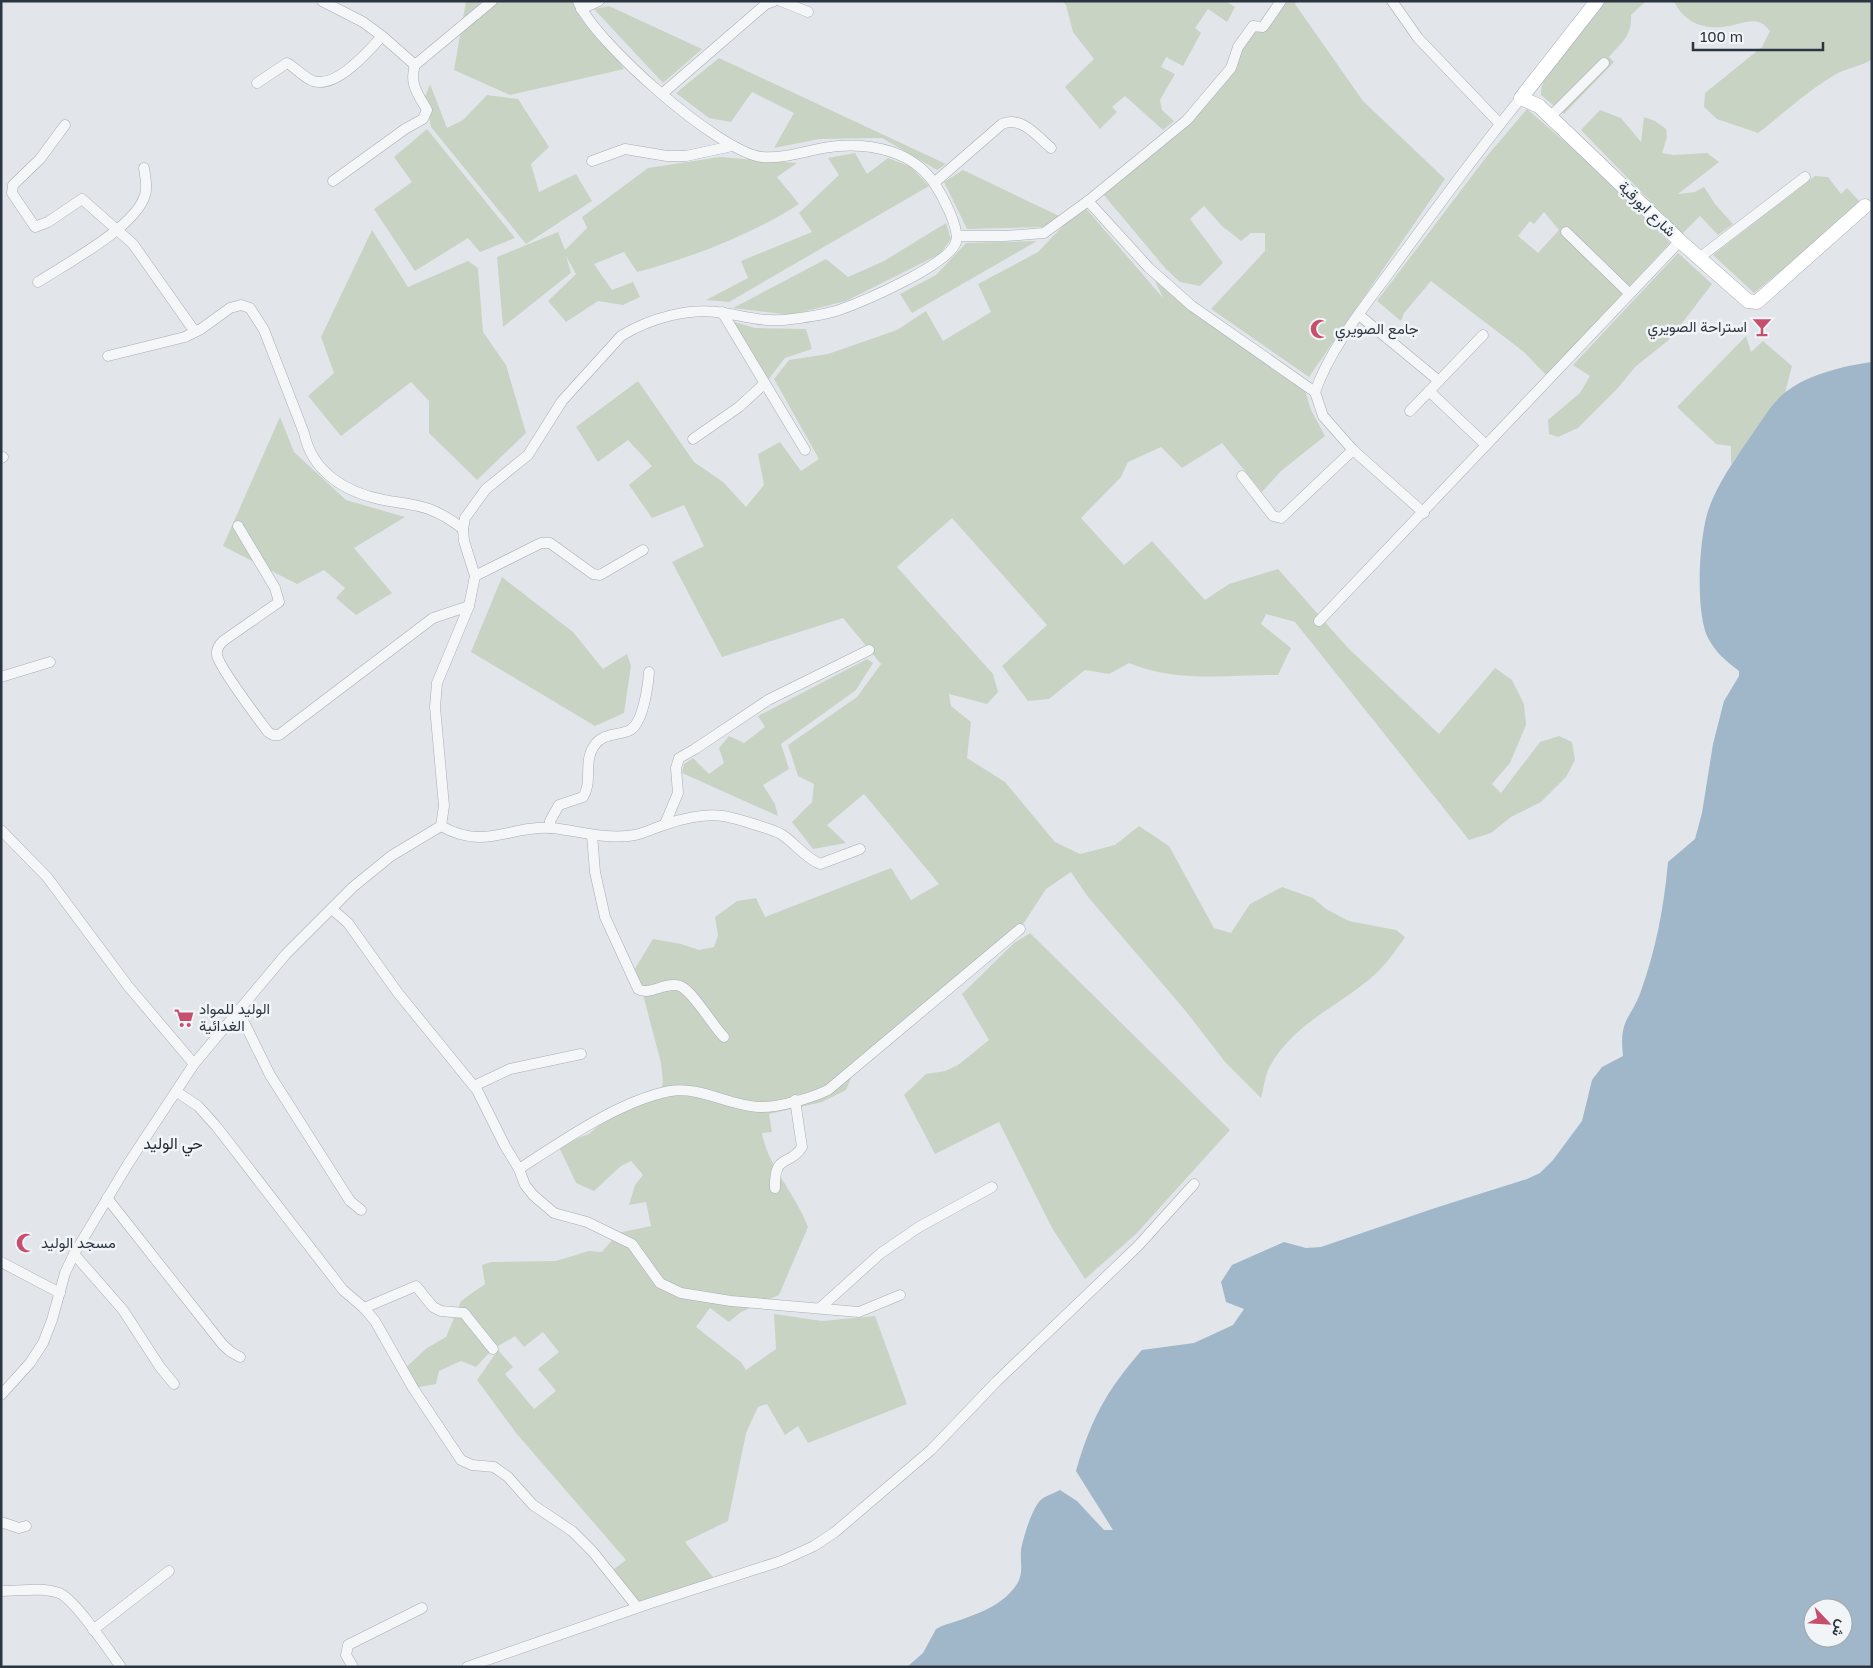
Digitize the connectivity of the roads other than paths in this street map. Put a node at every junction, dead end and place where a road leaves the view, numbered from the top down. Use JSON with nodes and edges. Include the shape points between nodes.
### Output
{"nodes":[{"id":1,"x":322,"y":1,"type":"edge"},
{"id":2,"x":492,"y":1,"type":"edge"},
{"id":3,"x":599,"y":1,"type":"edge"},
{"id":4,"x":774,"y":1,"type":"edge"},
{"id":5,"x":780,"y":1,"type":"edge"},
{"id":6,"x":1282,"y":1,"type":"edge"},
{"id":7,"x":1392,"y":1,"type":"edge"},
{"id":8,"x":1597,"y":1,"type":"edge"},
{"id":9,"x":579,"y":5,"type":"edge"},
{"id":10,"x":808,"y":12,"type":"dead end"},
{"id":11,"x":382,"y":36,"type":"junction"},
{"id":12,"x":1604,"y":64,"type":"dead end"},
{"id":13,"x":415,"y":65,"type":"junction"},
{"id":14,"x":257,"y":83,"type":"dead end"},
{"id":15,"x":663,"y":93,"type":"junction"},
{"id":16,"x":1521,"y":98,"type":"junction"},
{"id":17,"x":1550,"y":117,"type":"junction"},
{"id":18,"x":1500,"y":124,"type":"junction"},
{"id":19,"x":65,"y":125,"type":"dead end"},
{"id":20,"x":732,"y":146,"type":"junction"},
{"id":21,"x":1051,"y":148,"type":"dead end"},
{"id":22,"x":592,"y":161,"type":"dead end"},
{"id":23,"x":144,"y":168,"type":"dead end"},
{"id":24,"x":1805,"y":177,"type":"dead end"},
{"id":25,"x":333,"y":181,"type":"dead end"},
{"id":26,"x":934,"y":183,"type":"junction"},
{"id":27,"x":1088,"y":201,"type":"junction"},
{"id":28,"x":1865,"y":206,"type":"dead end"},
{"id":29,"x":116,"y":231,"type":"junction"},
{"id":30,"x":1566,"y":232,"type":"dead end"},
{"id":31,"x":957,"y":236,"type":"junction"},
{"id":32,"x":1680,"y":241,"type":"junction"},
{"id":33,"x":1699,"y":258,"type":"junction"},
{"id":34,"x":38,"y":282,"type":"dead end"},
{"id":35,"x":1630,"y":294,"type":"junction"},
{"id":36,"x":722,"y":312,"type":"junction"},
{"id":37,"x":1359,"y":315,"type":"junction"},
{"id":38,"x":195,"y":332,"type":"junction"},
{"id":39,"x":1482,"y":335,"type":"dead end"},
{"id":40,"x":108,"y":356,"type":"dead end"},
{"id":41,"x":1438,"y":381,"type":"junction"},
{"id":42,"x":764,"y":384,"type":"junction"},
{"id":43,"x":1429,"y":391,"type":"junction"},
{"id":44,"x":1315,"y":392,"type":"junction"},
{"id":45,"x":1410,"y":411,"type":"dead end"},
{"id":46,"x":693,"y":439,"type":"dead end"},
{"id":47,"x":1486,"y":445,"type":"junction"},
{"id":48,"x":805,"y":450,"type":"dead end"},
{"id":49,"x":1353,"y":450,"type":"junction"},
{"id":50,"x":1242,"y":476,"type":"dead end"},
{"id":51,"x":1424,"y":513,"type":"junction"},
{"id":52,"x":238,"y":526,"type":"dead end"},
{"id":53,"x":462,"y":528,"type":"junction"},
{"id":54,"x":643,"y":550,"type":"dead end"},
{"id":55,"x":475,"y":576,"type":"junction"},
{"id":56,"x":469,"y":606,"type":"junction"},
{"id":57,"x":1319,"y":622,"type":"dead end"},
{"id":58,"x":869,"y":650,"type":"dead end"},
{"id":59,"x":50,"y":662,"type":"dead end"},
{"id":60,"x":649,"y":672,"type":"dead end"},
{"id":61,"x":1,"y":677,"type":"edge"},
{"id":62,"x":665,"y":824,"type":"junction"},
{"id":63,"x":441,"y":826,"type":"junction"},
{"id":64,"x":550,"y":828,"type":"junction"},
{"id":65,"x":1,"y":830,"type":"edge"},
{"id":66,"x":592,"y":835,"type":"junction"},
{"id":67,"x":860,"y":849,"type":"dead end"},
{"id":68,"x":332,"y":909,"type":"junction"},
{"id":69,"x":1020,"y":929,"type":"dead end"},
{"id":70,"x":238,"y":1010,"type":"junction"},
{"id":71,"x":724,"y":1037,"type":"dead end"},
{"id":72,"x":581,"y":1054,"type":"dead end"},
{"id":73,"x":194,"y":1064,"type":"junction"},
{"id":74,"x":474,"y":1086,"type":"junction"},
{"id":75,"x":177,"y":1092,"type":"junction"},
{"id":76,"x":795,"y":1100,"type":"junction"},
{"id":77,"x":519,"y":1169,"type":"junction"},
{"id":78,"x":1194,"y":1184,"type":"dead end"},
{"id":79,"x":992,"y":1187,"type":"dead end"},
{"id":80,"x":775,"y":1188,"type":"dead end"},
{"id":81,"x":107,"y":1198,"type":"junction"},
{"id":82,"x":361,"y":1210,"type":"dead end"},
{"id":83,"x":74,"y":1254,"type":"junction"},
{"id":84,"x":1,"y":1262,"type":"edge"},
{"id":85,"x":60,"y":1293,"type":"junction"},
{"id":86,"x":900,"y":1295,"type":"dead end"},
{"id":87,"x":364,"y":1308,"type":"junction"},
{"id":88,"x":820,"y":1308,"type":"junction"},
{"id":89,"x":493,"y":1349,"type":"dead end"},
{"id":90,"x":240,"y":1357,"type":"dead end"},
{"id":91,"x":174,"y":1384,"type":"dead end"},
{"id":92,"x":1,"y":1396,"type":"edge"},
{"id":93,"x":1,"y":1522,"type":"edge"},
{"id":94,"x":26,"y":1526,"type":"dead end"},
{"id":95,"x":168,"y":1571,"type":"dead end"},
{"id":96,"x":1,"y":1591,"type":"edge"},
{"id":97,"x":637,"y":1607,"type":"junction"},
{"id":98,"x":422,"y":1608,"type":"dead end"},
{"id":99,"x":92,"y":1630,"type":"junction"},
{"id":100,"x":121,"y":1667,"type":"edge"},
{"id":101,"x":353,"y":1667,"type":"edge"},
{"id":102,"x":467,"y":1667,"type":"edge"}],
"edges":[{"from":1,"to":11,"type":"street","via":[[363,22]]},
{"from":2,"to":13,"type":"street"},
{"from":3,"to":9,"type":"street"},
{"from":4,"to":15,"type":"street","via":[[766,4]]},
{"from":5,"to":10,"type":"street"},
{"from":6,"to":27,"type":"street","via":[[1262,27],[1253,26],[1238,47],[1231,68],[1187,120]]},
{"from":7,"to":18,"type":"street","via":[[1418,38]]},
{"from":8,"to":16,"type":"main road"},
{"from":9,"to":15,"type":"street","via":[[607,44]]},
{"from":11,"to":13,"type":"street"},
{"from":11,"to":14,"type":"street","via":[[355,66],[340,75],[313,81],[287,63]]},
{"from":12,"to":17,"type":"street"},
{"from":13,"to":25,"type":"street","via":[[412,76],[414,90],[427,114]]},
{"from":15,"to":20,"type":"street"},
{"from":16,"to":17,"type":"main road","name":"شارع ابورقية","via":[[1539,106]]},
{"from":16,"to":18,"type":"street"},
{"from":17,"to":32,"type":"main road","name":"شارع ابورقية"},
{"from":18,"to":37,"type":"street"},
{"from":19,"to":29,"type":"street","via":[[40,159],[13,185],[12,193],[35,227],[82,199]]},
{"from":20,"to":22,"type":"street","via":[[686,156],[625,149]]},
{"from":20,"to":26,"type":"street","via":[[746,154],[761,157],[780,157],[837,146],[879,148],[911,160]]},
{"from":21,"to":26,"type":"street","via":[[1030,129],[1017,121],[1010,121],[1002,124]]},
{"from":23,"to":29,"type":"street","via":[[146,194],[130,219]]},
{"from":24,"to":33,"type":"street"},
{"from":26,"to":31,"type":"street"},
{"from":27,"to":31,"type":"street","via":[[1044,232]]},
{"from":27,"to":44,"type":"street","via":[[1148,268],[1192,306]]},
{"from":28,"to":33,"type":"main road","name":"شارع ابورقية","via":[[1757,302],[1748,301]]},
{"from":29,"to":34,"type":"street"},
{"from":29,"to":38,"type":"street","via":[[133,244]]},
{"from":30,"to":35,"type":"street"},
{"from":31,"to":36,"type":"street","via":[[952,249],[939,262],[839,310],[769,322]]},
{"from":32,"to":33,"type":"main road","name":"شارع ابورقية"},
{"from":32,"to":35,"type":"street"},
{"from":35,"to":47,"type":"street"},
{"from":36,"to":42,"type":"street"},
{"from":36,"to":53,"type":"street","via":[[662,318],[646,322],[621,336],[562,401],[528,455],[486,489],[471,507]]},
{"from":37,"to":41,"type":"street"},
{"from":37,"to":44,"type":"street","via":[[1327,364]]},
{"from":38,"to":40,"type":"street"},
{"from":38,"to":53,"type":"street","via":[[230,308],[241,305],[250,308],[264,330],[304,433],[307,449],[316,464],[326,474],[364,495],[429,509]]},
{"from":39,"to":41,"type":"street"},
{"from":41,"to":43,"type":"street"},
{"from":42,"to":46,"type":"street","via":[[739,407]]},
{"from":42,"to":48,"type":"street"},
{"from":43,"to":45,"type":"street"},
{"from":43,"to":47,"type":"street"},
{"from":44,"to":49,"type":"street","via":[[1323,416]]},
{"from":47,"to":51,"type":"street"},
{"from":49,"to":50,"type":"street","via":[[1281,518],[1273,516]]},
{"from":49,"to":51,"type":"street"},
{"from":51,"to":57,"type":"street"},
{"from":52,"to":56,"type":"street","via":[[275,588],[279,602],[223,641],[218,647],[218,657],[244,699],[273,735],[279,735],[433,618]]},
{"from":53,"to":55,"type":"street"},
{"from":54,"to":55,"type":"street","via":[[600,575],[593,574],[550,543],[541,543]]},
{"from":55,"to":56,"type":"street"},
{"from":56,"to":63,"type":"street","via":[[437,683],[435,716],[444,806]]},
{"from":58,"to":62,"type":"street","via":[[768,700],[678,758],[678,793]]},
{"from":59,"to":61,"type":"street"},
{"from":60,"to":64,"type":"street","via":[[638,722],[630,731],[606,735],[593,748],[583,798],[559,804]]},
{"from":62,"to":66,"type":"street","via":[[637,835]]},
{"from":62,"to":67,"type":"street","via":[[712,815],[725,816],[782,834],[810,860],[820,864]]},
{"from":63,"to":64,"type":"street","via":[[461,835],[480,838]]},
{"from":63,"to":68,"type":"street","via":[[391,856]]},
{"from":64,"to":66,"type":"street"},
{"from":65,"to":73,"type":"street","via":[[47,877],[128,986]]},
{"from":66,"to":71,"type":"street","via":[[595,872],[605,917],[638,989],[646,991],[678,986],[689,991]]},
{"from":68,"to":70,"type":"street","via":[[286,954]]},
{"from":68,"to":74,"type":"street","via":[[348,923],[398,993]]},
{"from":69,"to":76,"type":"street","via":[[828,1090]]},
{"from":70,"to":73,"type":"street"},
{"from":70,"to":82,"type":"street","via":[[298,1122],[350,1202]]},
{"from":72,"to":74,"type":"street","via":[[510,1069]]},
{"from":73,"to":75,"type":"street"},
{"from":74,"to":77,"type":"street"},
{"from":75,"to":81,"type":"street"},
{"from":75,"to":87,"type":"street","via":[[198,1106],[216,1126],[343,1290]]},
{"from":76,"to":77,"type":"street","via":[[758,1107],[702,1094],[669,1092],[616,1108]]},
{"from":76,"to":80,"type":"street","via":[[802,1147],[778,1165],[774,1175]]},
{"from":77,"to":88,"type":"street","via":[[525,1186],[554,1213],[587,1222],[632,1244],[667,1288],[731,1301]]},
{"from":78,"to":97,"type":"street","via":[[1138,1246],[997,1381],[931,1450],[835,1532],[781,1561]]},
{"from":79,"to":88,"type":"street","via":[[919,1227],[881,1253]]},
{"from":81,"to":83,"type":"street"},
{"from":81,"to":90,"type":"street","via":[[223,1345]]},
{"from":83,"to":85,"type":"street"},
{"from":83,"to":91,"type":"street","via":[[123,1310]]},
{"from":84,"to":85,"type":"street"},
{"from":85,"to":92,"type":"street","via":[[43,1343]]},
{"from":86,"to":88,"type":"street","via":[[859,1312]]},
{"from":87,"to":89,"type":"street","via":[[416,1286],[433,1307],[464,1313]]},
{"from":87,"to":97,"type":"street","via":[[461,1460],[472,1465],[494,1467],[508,1476],[533,1505],[577,1536]]},
{"from":93,"to":94,"type":"street","via":[[19,1528]]},
{"from":95,"to":99,"type":"street"},
{"from":96,"to":99,"type":"street","via":[[60,1593],[72,1602]]},
{"from":97,"to":102,"type":"street"},
{"from":98,"to":101,"type":"street","via":[[348,1645],[346,1655]]},
{"from":99,"to":100,"type":"street"}]}
